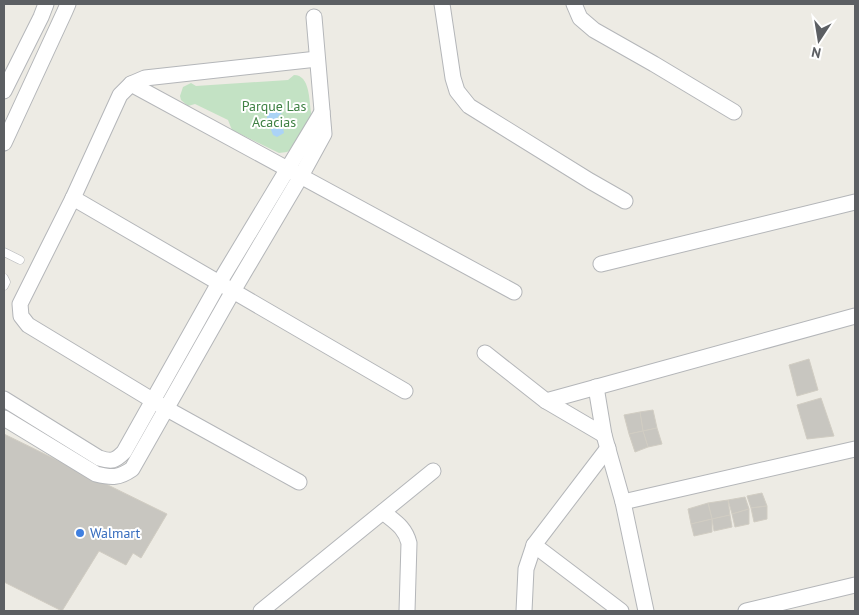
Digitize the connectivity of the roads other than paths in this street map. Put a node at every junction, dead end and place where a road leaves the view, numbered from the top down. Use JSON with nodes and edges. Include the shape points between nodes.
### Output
{"nodes":[{"id":1,"x":46,"y":4,"type":"edge"},
{"id":2,"x":68,"y":4,"type":"edge"},
{"id":3,"x":442,"y":4,"type":"edge"},
{"id":4,"x":574,"y":4,"type":"edge"},
{"id":5,"x":314,"y":17,"type":"dead end"},
{"id":6,"x":317,"y":58,"type":"junction"},
{"id":7,"x":131,"y":84,"type":"junction"},
{"id":8,"x":4,"y":91,"type":"edge"},
{"id":9,"x":322,"y":112,"type":"junction"},
{"id":10,"x":734,"y":112,"type":"dead end"},
{"id":11,"x":4,"y":143,"type":"edge"},
{"id":12,"x":288,"y":168,"type":"junction"},
{"id":13,"x":301,"y":176,"type":"junction"},
{"id":14,"x":73,"y":198,"type":"junction"},
{"id":15,"x":625,"y":201,"type":"dead end"},
{"id":16,"x":855,"y":202,"type":"edge"},
{"id":17,"x":4,"y":252,"type":"edge"},
{"id":18,"x":20,"y":260,"type":"dead end"},
{"id":19,"x":601,"y":264,"type":"dead end"},
{"id":20,"x":4,"y":278,"type":"edge"},
{"id":21,"x":219,"y":283,"type":"junction"},
{"id":22,"x":4,"y":286,"type":"edge"},
{"id":23,"x":233,"y":291,"type":"junction"},
{"id":24,"x":514,"y":292,"type":"dead end"},
{"id":25,"x":855,"y":316,"type":"edge"},
{"id":26,"x":485,"y":353,"type":"dead end"},
{"id":27,"x":596,"y":387,"type":"junction"},
{"id":28,"x":404,"y":391,"type":"dead end"},
{"id":29,"x":4,"y":399,"type":"edge"},
{"id":30,"x":153,"y":400,"type":"junction"},
{"id":31,"x":546,"y":401,"type":"junction"},
{"id":32,"x":167,"y":409,"type":"junction"},
{"id":33,"x":4,"y":418,"type":"edge"},
{"id":34,"x":606,"y":442,"type":"junction"},
{"id":35,"x":855,"y":449,"type":"edge"},
{"id":36,"x":433,"y":471,"type":"dead end"},
{"id":37,"x":300,"y":482,"type":"dead end"},
{"id":38,"x":623,"y":502,"type":"junction"},
{"id":39,"x":383,"y":512,"type":"junction"},
{"id":40,"x":534,"y":545,"type":"junction"},
{"id":41,"x":855,"y":585,"type":"edge"},
{"id":42,"x":260,"y":611,"type":"edge"},
{"id":43,"x":407,"y":611,"type":"edge"},
{"id":44,"x":524,"y":611,"type":"edge"},
{"id":45,"x":621,"y":611,"type":"edge"},
{"id":46,"x":646,"y":611,"type":"edge"},
{"id":47,"x":746,"y":611,"type":"edge"}],
"edges":[{"from":1,"to":8,"type":"street"},
{"from":2,"to":11,"type":"street"},
{"from":3,"to":15,"type":"street","via":[[452,78],[469,106]]},
{"from":4,"to":10,"type":"street","via":[[580,18],[594,30]]},
{"from":5,"to":6,"type":"street"},
{"from":6,"to":7,"type":"street","via":[[145,78]]},
{"from":6,"to":9,"type":"street"},
{"from":7,"to":12,"type":"street"},
{"from":7,"to":14,"type":"street","via":[[120,95]]},
{"from":9,"to":12,"type":"street"},
{"from":9,"to":13,"type":"street","via":[[324,134]]},
{"from":12,"to":13,"type":"street"},
{"from":12,"to":21,"type":"street"},
{"from":13,"to":23,"type":"street"},
{"from":13,"to":24,"type":"street"},
{"from":14,"to":21,"type":"street"},
{"from":14,"to":30,"type":"street","via":[[20,304],[21,316],[28,325]]},
{"from":16,"to":19,"type":"street"},
{"from":17,"to":18,"type":"lane"},
{"from":20,"to":22,"type":"lane"},
{"from":21,"to":23,"type":"street"},
{"from":21,"to":30,"type":"street"},
{"from":23,"to":28,"type":"street"},
{"from":23,"to":32,"type":"street"},
{"from":25,"to":27,"type":"street"},
{"from":26,"to":31,"type":"street"},
{"from":27,"to":31,"type":"street"},
{"from":27,"to":34,"type":"street"},
{"from":29,"to":30,"type":"street","via":[[99,458],[109,461],[118,459],[124,452]]},
{"from":30,"to":32,"type":"street"},
{"from":31,"to":34,"type":"street"},
{"from":32,"to":33,"type":"street","via":[[132,470],[117,477],[96,474]]},
{"from":32,"to":37,"type":"street"},
{"from":34,"to":38,"type":"street"},
{"from":34,"to":40,"type":"street"},
{"from":35,"to":38,"type":"street"},
{"from":36,"to":39,"type":"street"},
{"from":38,"to":46,"type":"street"},
{"from":39,"to":42,"type":"street"},
{"from":39,"to":43,"type":"street","via":[[402,528],[410,542]]},
{"from":40,"to":44,"type":"street","via":[[526,569]]},
{"from":40,"to":45,"type":"street"},
{"from":41,"to":47,"type":"street"}]}
